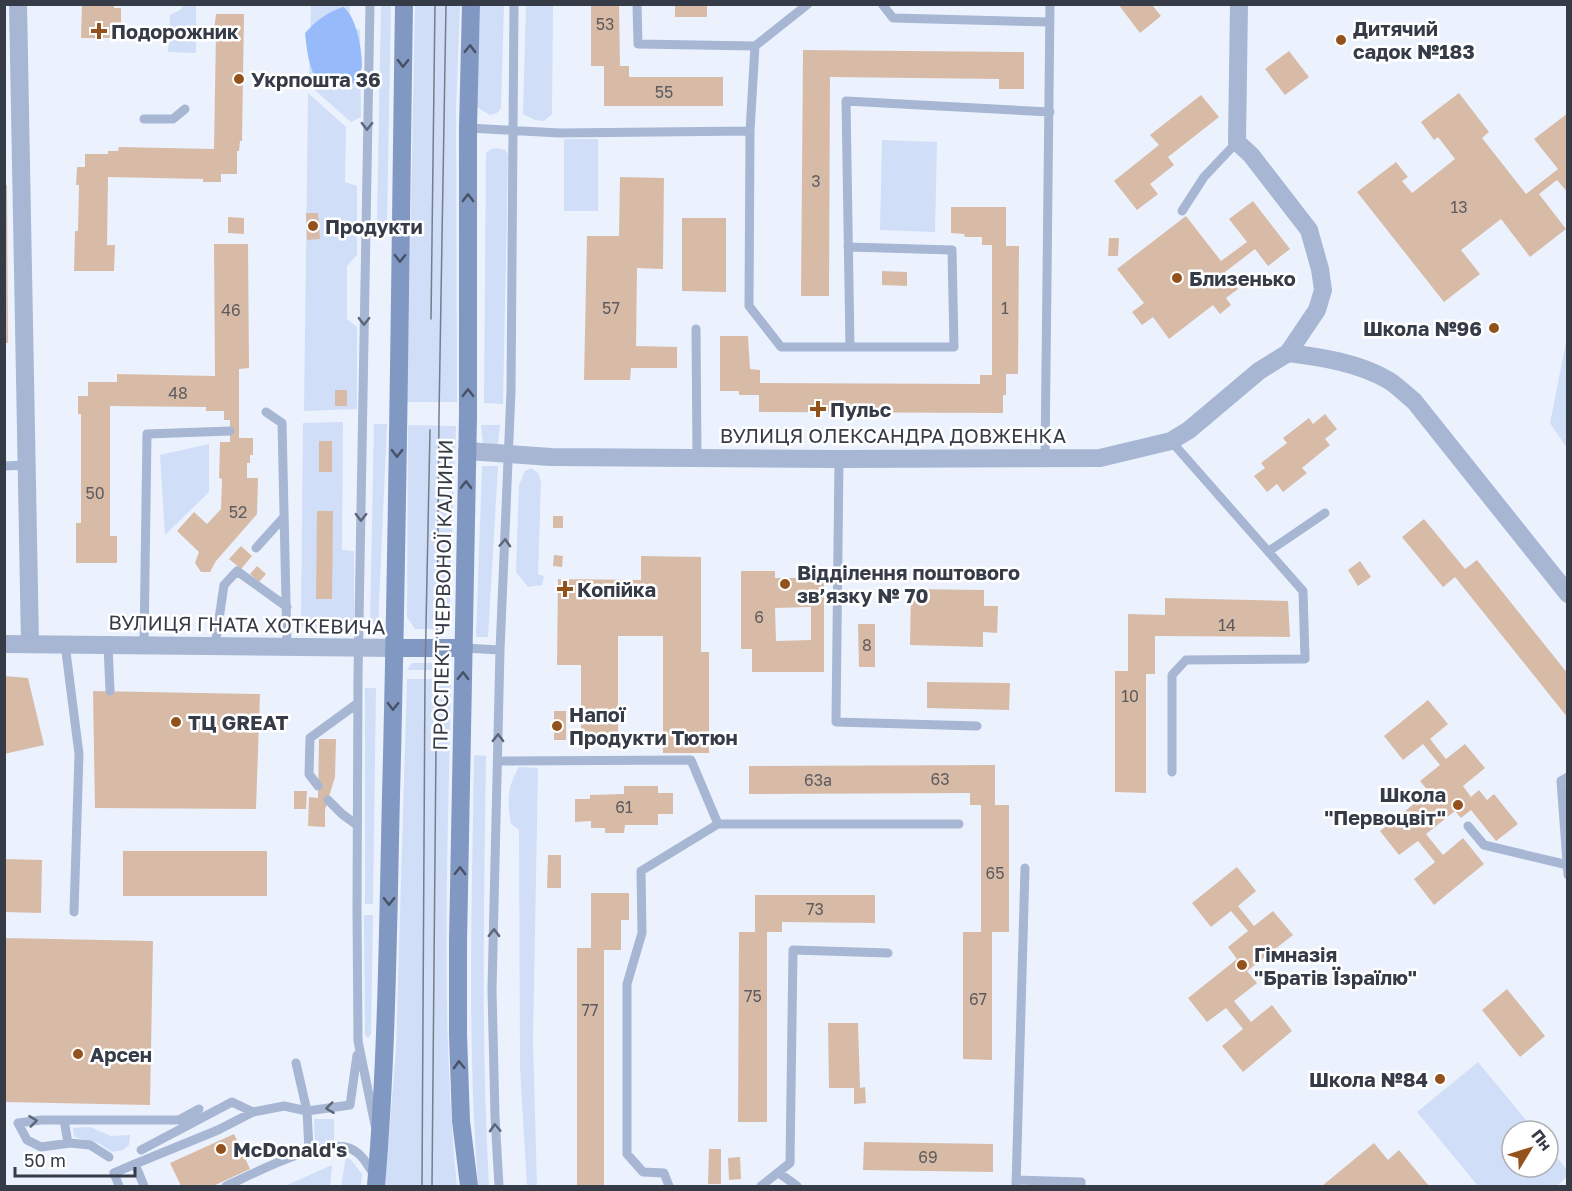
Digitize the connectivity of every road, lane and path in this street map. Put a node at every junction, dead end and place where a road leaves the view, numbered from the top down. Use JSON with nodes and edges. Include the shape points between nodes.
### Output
{"nodes":[{"id":1,"x":18,"y":4,"type":"edge"},
{"id":2,"x":370,"y":4,"type":"edge"},
{"id":3,"x":404,"y":4,"type":"edge"},
{"id":4,"x":471,"y":4,"type":"edge"},
{"id":5,"x":514,"y":4,"type":"edge"},
{"id":6,"x":637,"y":4,"type":"edge"},
{"id":7,"x":808,"y":4,"type":"edge"},
{"id":8,"x":882,"y":4,"type":"edge"},
{"id":9,"x":1050,"y":4,"type":"edge"},
{"id":10,"x":1239,"y":4,"type":"edge"},
{"id":11,"x":1050,"y":22,"type":"junction"},
{"id":12,"x":755,"y":46,"type":"junction"},
{"id":13,"x":185,"y":109,"type":"dead end"},
{"id":14,"x":1050,"y":112,"type":"junction"},
{"id":15,"x":144,"y":120,"type":"dead end"},
{"id":16,"x":468,"y":129,"type":"junction"},
{"id":17,"x":512,"y":131,"type":"junction"},
{"id":18,"x":750,"y":131,"type":"junction"},
{"id":19,"x":1237,"y":142,"type":"junction"},
{"id":20,"x":1182,"y":211,"type":"dead end"},
{"id":21,"x":848,"y":247,"type":"junction"},
{"id":22,"x":696,"y":329,"type":"dead end"},
{"id":23,"x":850,"y":347,"type":"junction"},
{"id":24,"x":1288,"y":353,"type":"junction"},
{"id":25,"x":266,"y":412,"type":"dead end"},
{"id":26,"x":230,"y":431,"type":"dead end"},
{"id":27,"x":1171,"y":441,"type":"junction"},
{"id":28,"x":467,"y":451,"type":"junction"},
{"id":29,"x":508,"y":454,"type":"junction"},
{"id":30,"x":697,"y":457,"type":"junction"},
{"id":31,"x":839,"y":459,"type":"junction"},
{"id":32,"x":1045,"y":459,"type":"junction"},
{"id":33,"x":28,"y":465,"type":"junction"},
{"id":34,"x":4,"y":466,"type":"edge"},
{"id":35,"x":1325,"y":513,"type":"dead end"},
{"id":36,"x":284,"y":516,"type":"junction"},
{"id":37,"x":256,"y":548,"type":"dead end"},
{"id":38,"x":1269,"y":551,"type":"junction"},
{"id":39,"x":1568,"y":594,"type":"edge"},
{"id":40,"x":287,"y":607,"type":"junction"},
{"id":41,"x":4,"y":644,"type":"edge"},
{"id":42,"x":30,"y":644,"type":"junction"},
{"id":43,"x":65,"y":644,"type":"junction"},
{"id":44,"x":108,"y":645,"type":"junction"},
{"id":45,"x":144,"y":645,"type":"junction"},
{"id":46,"x":215,"y":646,"type":"junction"},
{"id":47,"x":287,"y":646,"type":"junction"},
{"id":48,"x":359,"y":647,"type":"junction"},
{"id":49,"x":396,"y":648,"type":"junction"},
{"id":50,"x":464,"y":648,"type":"junction"},
{"id":51,"x":500,"y":650,"type":"junction"},
{"id":52,"x":110,"y":691,"type":"dead end"},
{"id":53,"x":358,"y":704,"type":"junction"},
{"id":54,"x":977,"y":726,"type":"dead end"},
{"id":55,"x":498,"y":761,"type":"junction"},
{"id":56,"x":1172,"y":772,"type":"dead end"},
{"id":57,"x":1568,"y":777,"type":"edge"},
{"id":58,"x":318,"y":786,"type":"dead end"},
{"id":59,"x":328,"y":800,"type":"dead end"},
{"id":60,"x":718,"y":824,"type":"junction"},
{"id":61,"x":959,"y":824,"type":"dead end"},
{"id":62,"x":357,"y":825,"type":"junction"},
{"id":63,"x":1468,"y":826,"type":"dead end"},
{"id":64,"x":1025,"y":868,"type":"dead end"},
{"id":65,"x":1567,"y":868,"type":"edge"},
{"id":66,"x":74,"y":912,"type":"dead end"},
{"id":67,"x":888,"y":953,"type":"dead end"},
{"id":68,"x":359,"y":1047,"type":"junction"},
{"id":69,"x":296,"y":1063,"type":"dead end"},
{"id":70,"x":199,"y":1109,"type":"dead end"},
{"id":71,"x":307,"y":1111,"type":"junction"},
{"id":72,"x":254,"y":1112,"type":"junction"},
{"id":73,"x":64,"y":1120,"type":"junction"},
{"id":74,"x":68,"y":1143,"type":"junction"},
{"id":75,"x":379,"y":1149,"type":"junction"},
{"id":76,"x":141,"y":1150,"type":"dead end"},
{"id":77,"x":309,"y":1150,"type":"junction"},
{"id":78,"x":109,"y":1157,"type":"dead end"},
{"id":79,"x":135,"y":1164,"type":"junction"},
{"id":80,"x":779,"y":1173,"type":"junction"},
{"id":81,"x":376,"y":1183,"type":"edge"},
{"id":82,"x":1016,"y":1183,"type":"edge"},
{"id":83,"x":119,"y":1186,"type":"edge"},
{"id":84,"x":144,"y":1186,"type":"edge"},
{"id":85,"x":226,"y":1186,"type":"edge"},
{"id":86,"x":469,"y":1186,"type":"edge"},
{"id":87,"x":499,"y":1186,"type":"edge"},
{"id":88,"x":669,"y":1186,"type":"edge"},
{"id":89,"x":761,"y":1186,"type":"edge"},
{"id":90,"x":796,"y":1186,"type":"edge"},
{"id":91,"x":1081,"y":1186,"type":"edge"}],
"edges":[{"from":1,"to":33,"type":"street"},
{"from":2,"to":48,"type":"lane","one_way":true},
{"from":3,"to":49,"type":"main road","one_way":true},
{"from":16,"to":4,"type":"main road","name":"ПРОСПЕКТ ЧЕРВОНОЇ КАЛИНИ","one_way":true},
{"from":5,"to":17,"type":"lane"},
{"from":6,"to":12,"type":"lane","via":[[638,44]]},
{"from":7,"to":12,"type":"lane"},
{"from":8,"to":11,"type":"lane","via":[[893,18]]},
{"from":9,"to":11,"type":"lane"},
{"from":10,"to":19,"type":"street"},
{"from":11,"to":14,"type":"lane"},
{"from":12,"to":18,"type":"lane"},
{"from":13,"to":15,"type":"lane","via":[[173,119]]},
{"from":14,"to":21,"type":"lane","via":[[846,101]]},
{"from":14,"to":32,"type":"lane"},
{"from":16,"to":17,"type":"lane"},
{"from":28,"to":16,"type":"main road","name":"ПРОСПЕКТ ЧЕРВОНОЇ КАЛИНИ","one_way":true},
{"from":17,"to":18,"type":"lane"},
{"from":17,"to":29,"type":"lane"},
{"from":18,"to":23,"type":"lane","via":[[749,306],[781,347]]},
{"from":19,"to":20,"type":"lane","via":[[1204,177]]},
{"from":19,"to":24,"type":"street","name":"ВУЛИЦЯ ОЛЕКСАНДРА ДОВЖЕНКА","via":[[1309,230],[1320,269],[1323,290],[1317,310]]},
{"from":21,"to":23,"type":"lane"},
{"from":21,"to":23,"type":"lane","via":[[952,250],[954,347]]},
{"from":22,"to":30,"type":"lane"},
{"from":24,"to":27,"type":"street","name":"ВУЛИЦЯ ОЛЕКСАНДРА ДОВЖЕНКА","via":[[1258,371]]},
{"from":24,"to":39,"type":"street","via":[[1327,358],[1355,367],[1388,380],[1414,401]]},
{"from":25,"to":36,"type":"lane","via":[[282,423]]},
{"from":26,"to":45,"type":"lane","via":[[147,434]]},
{"from":27,"to":32,"type":"street","name":"ВУЛИЦЯ ОЛЕКСАНДРА ДОВЖЕНКА","via":[[1100,458]]},
{"from":27,"to":38,"type":"lane"},
{"from":28,"to":29,"type":"street","name":"ВУЛИЦЯ ОЛЕКСАНДРА ДОВЖЕНКА"},
{"from":50,"to":28,"type":"main road","name":"ПРОСПЕКТ ЧЕРВОНОЇ КАЛИНИ","one_way":true},
{"from":29,"to":30,"type":"street","name":"ВУЛИЦЯ ОЛЕКСАНДРА ДОВЖЕНКА"},
{"from":51,"to":29,"type":"lane","one_way":true},
{"from":30,"to":31,"type":"street","name":"ВУЛИЦЯ ОЛЕКСАНДРА ДОВЖЕНКА"},
{"from":31,"to":32,"type":"street","name":"ВУЛИЦЯ ОЛЕКСАНДРА ДОВЖЕНКА"},
{"from":31,"to":54,"type":"lane","via":[[836,722]]},
{"from":33,"to":34,"type":"lane"},
{"from":33,"to":42,"type":"street"},
{"from":35,"to":38,"type":"lane"},
{"from":36,"to":37,"type":"lane"},
{"from":36,"to":40,"type":"lane"},
{"from":38,"to":56,"type":"lane","via":[[1303,591],[1305,659],[1186,660],[1172,675]]},
{"from":40,"to":46,"type":"lane","via":[[237,571],[224,585]]},
{"from":40,"to":47,"type":"lane"},
{"from":41,"to":42,"type":"street","name":"ВУЛИЦЯ ГНАТА ХОТКЕВИЧА"},
{"from":42,"to":43,"type":"street","name":"ВУЛИЦЯ ГНАТА ХОТКЕВИЧА"},
{"from":43,"to":44,"type":"street","name":"ВУЛИЦЯ ГНАТА ХОТКЕВИЧА"},
{"from":43,"to":66,"type":"lane","via":[[79,754]]},
{"from":44,"to":45,"type":"street","name":"ВУЛИЦЯ ГНАТА ХОТКЕВИЧА"},
{"from":44,"to":52,"type":"lane"},
{"from":45,"to":46,"type":"street","name":"ВУЛИЦЯ ГНАТА ХОТКЕВИЧА"},
{"from":46,"to":47,"type":"street","name":"ВУЛИЦЯ ГНАТА ХОТКЕВИЧА"},
{"from":47,"to":48,"type":"street","name":"ВУЛИЦЯ ГНАТА ХОТКЕВИЧА"},
{"from":48,"to":49,"type":"street","name":"ВУЛИЦЯ ГНАТА ХОТКЕВИЧА"},
{"from":48,"to":53,"type":"lane"},
{"from":49,"to":50,"type":"main road","name":"ВУЛИЦЯ ГНАТА ХОТКЕВИЧА"},
{"from":49,"to":75,"type":"main road","one_way":true},
{"from":50,"to":51,"type":"lane"},
{"from":86,"to":50,"type":"main road","name":"ПРОСПЕКТ ЧЕРВОНОЇ КАЛИНИ","one_way":true,"via":[[461,1121],[458,1034]]},
{"from":55,"to":51,"type":"lane","one_way":true},
{"from":53,"to":58,"type":"lane","via":[[310,738],[309,774]]},
{"from":53,"to":62,"type":"lane"},
{"from":55,"to":60,"type":"lane","via":[[691,760]]},
{"from":87,"to":55,"type":"lane","one_way":true,"via":[[492,990]]},
{"from":57,"to":65,"type":"lane","via":[[1561,782]]},
{"from":59,"to":62,"type":"lane"},
{"from":60,"to":61,"type":"lane"},
{"from":60,"to":88,"type":"lane","via":[[642,871],[642,933],[627,984],[627,1154],[644,1172],[664,1173]]},
{"from":62,"to":68,"type":"lane"},
{"from":63,"to":65,"type":"lane","via":[[1484,845]]},
{"from":64,"to":82,"type":"lane"},
{"from":67,"to":80,"type":"lane","via":[[793,950],[791,1154],[790,1162]]},
{"from":68,"to":71,"type":"lane","one_way":true,"via":[[350,1105]]},
{"from":68,"to":75,"type":"lane"},
{"from":69,"to":71,"type":"lane"},
{"from":70,"to":73,"type":"lane","via":[[179,1120]]},
{"from":71,"to":72,"type":"lane","via":[[284,1106]]},
{"from":71,"to":77,"type":"lane"},
{"from":72,"to":76,"type":"lane","via":[[232,1102]]},
{"from":72,"to":79,"type":"lane"},
{"from":73,"to":74,"type":"lane"},
{"from":74,"to":73,"type":"lane","one_way":true,"via":[[41,1147],[27,1140],[18,1123]]},
{"from":74,"to":78,"type":"lane","via":[[90,1145]]},
{"from":75,"to":81,"type":"main road"},
{"from":77,"to":81,"type":"lane","via":[[348,1148],[363,1157]]},
{"from":77,"to":85,"type":"lane"},
{"from":79,"to":83,"type":"lane","via":[[114,1173]]},
{"from":79,"to":84,"type":"lane"},
{"from":80,"to":89,"type":"lane"},
{"from":80,"to":90,"type":"lane"},
{"from":82,"to":91,"type":"lane","via":[[1081,1182]]}]}
